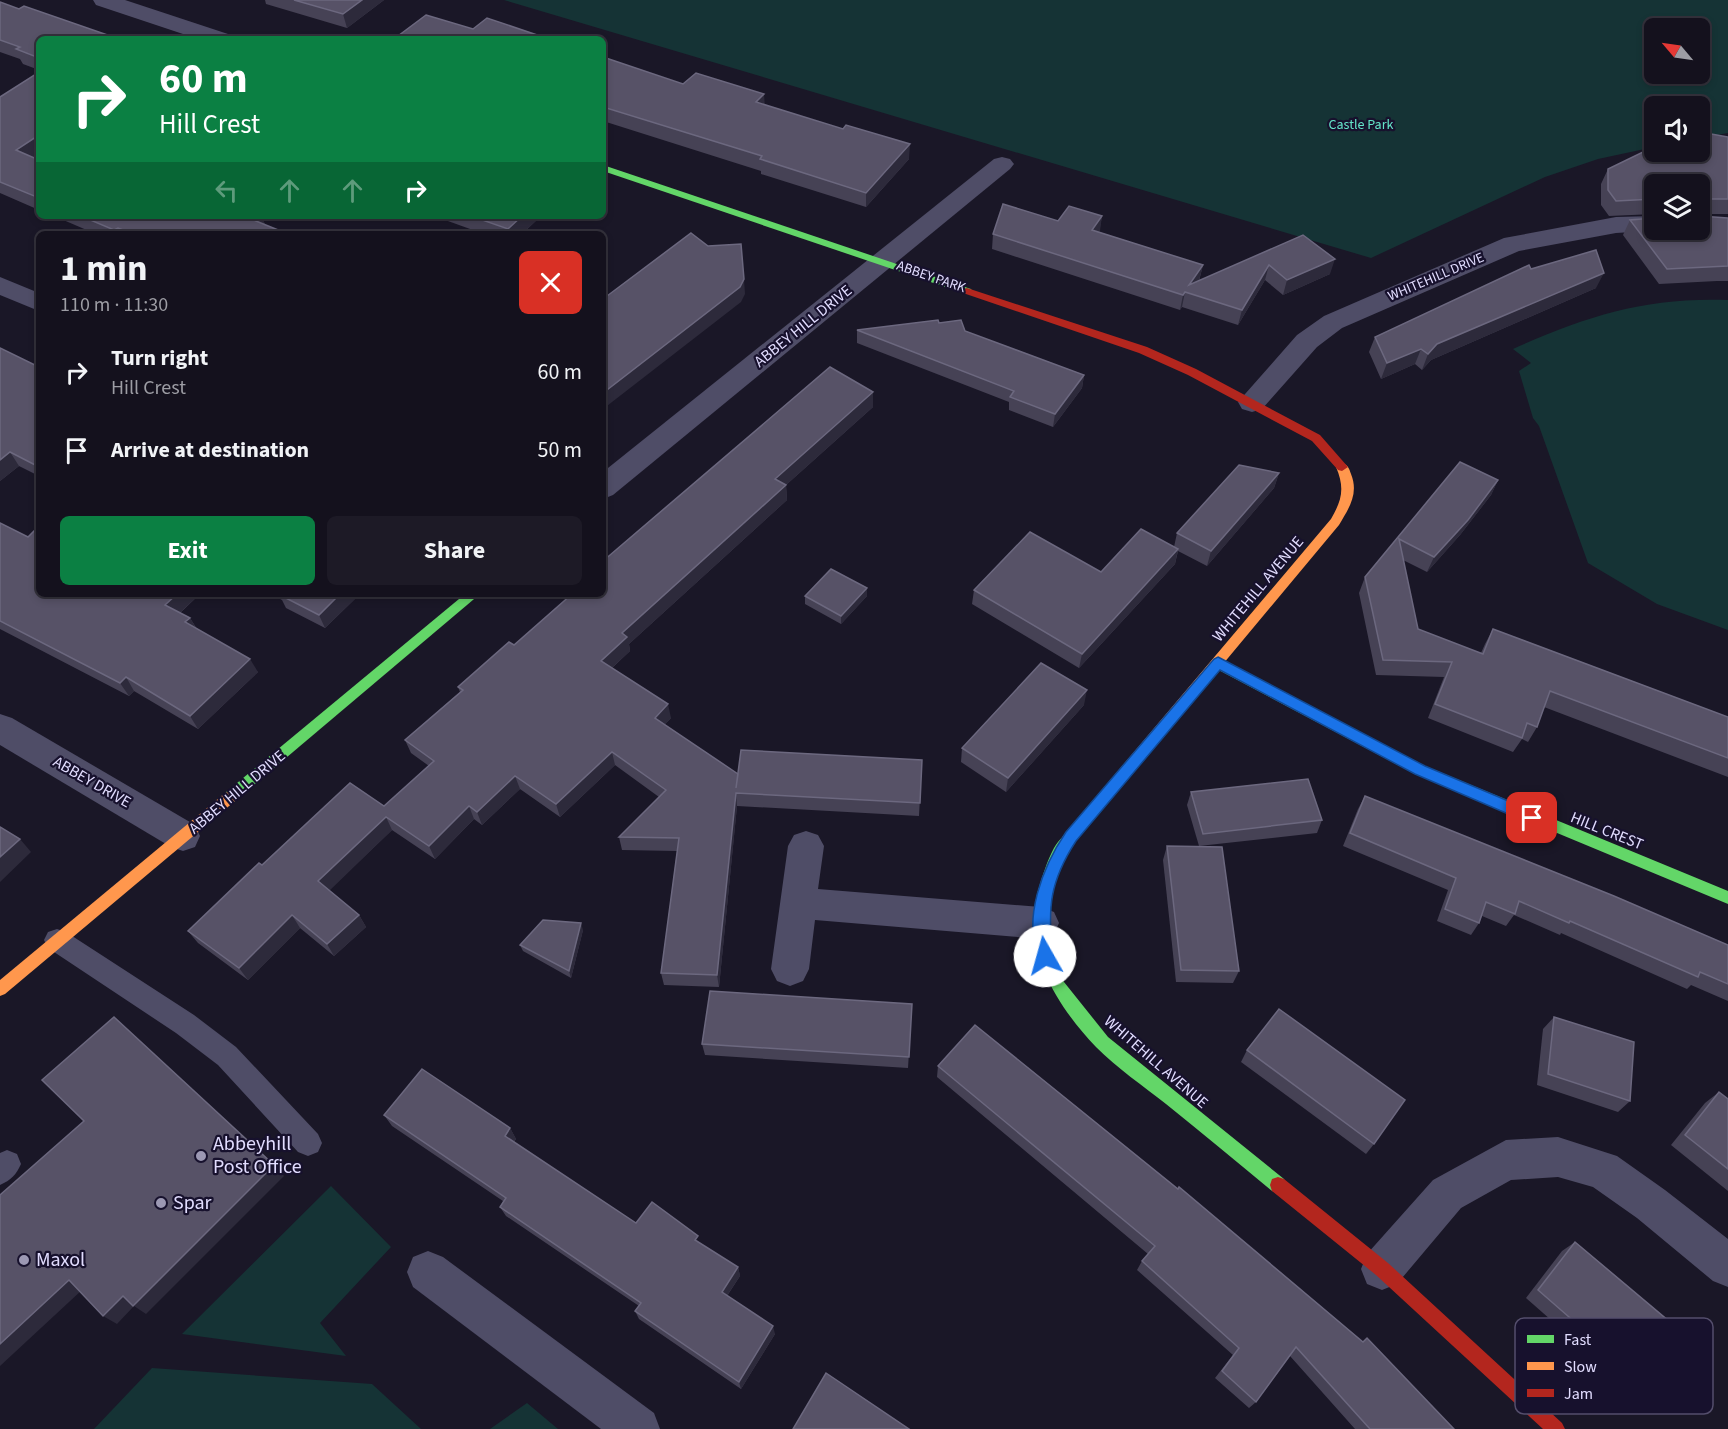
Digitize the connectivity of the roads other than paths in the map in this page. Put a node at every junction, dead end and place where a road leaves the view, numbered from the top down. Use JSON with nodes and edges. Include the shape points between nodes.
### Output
{"nodes":[{"id":1,"x":104,"y":0,"type":"edge"},
{"id":2,"x":211,"y":36,"type":"edge"},
{"id":3,"x":1002,"y":164,"type":"dead end"},
{"id":4,"x":606,"y":169,"type":"edge"},
{"id":5,"x":1644,"y":224,"type":"edge"},
{"id":6,"x":884,"y":262,"type":"junction"},
{"id":7,"x":0,"y":285,"type":"edge"},
{"id":8,"x":36,"y":302,"type":"edge"},
{"id":9,"x":1252,"y":402,"type":"junction"},
{"id":10,"x":606,"y":486,"type":"edge"},
{"id":11,"x":470,"y":597,"type":"edge"},
{"id":12,"x":1218,"y":663,"type":"junction"},
{"id":13,"x":0,"y":728,"type":"edge"},
{"id":14,"x":183,"y":837,"type":"junction"},
{"id":15,"x":806,"y":846,"type":"dead end"},
{"id":16,"x":1728,"y":898,"type":"edge"},
{"id":17,"x":798,"y":903,"type":"junction"},
{"id":18,"x":1041,"y":923,"type":"junction"},
{"id":19,"x":57,"y":940,"type":"junction"},
{"id":20,"x":790,"y":969,"type":"dead end"},
{"id":21,"x":0,"y":989,"type":"edge"},
{"id":22,"x":308,"y":1143,"type":"dead end"},
{"id":23,"x":1728,"y":1266,"type":"edge"},
{"id":24,"x":1382,"y":1269,"type":"junction"},
{"id":25,"x":428,"y":1272,"type":"dead end"},
{"id":26,"x":1515,"y":1391,"type":"edge"},
{"id":27,"x":1540,"y":1414,"type":"edge"},
{"id":28,"x":638,"y":1429,"type":"edge"},
{"id":29,"x":1556,"y":1429,"type":"edge"}],
"edges":[{"from":1,"to":2,"type":"street"},
{"from":3,"to":6,"type":"street","name":"ABBEY HILL DRIVE"},
{"from":4,"to":6,"type":"street","name":"ABBEY PARK"},
{"from":5,"to":9,"type":"street","name":"WHITEHILL DRIVE","via":[[1616,225],[1513,244],[1333,322],[1307,342]]},
{"from":6,"to":9,"type":"street","name":"ABBEY PARK","via":[[1143,350]]},
{"from":6,"to":10,"type":"street","name":"ABBEY HILL DRIVE"},
{"from":7,"to":8,"type":"street"},
{"from":9,"to":12,"type":"street","name":"WHITEHILL AVENUE","via":[[1316,438],[1339,462],[1348,480],[1349,498],[1335,522]]},
{"from":11,"to":14,"type":"street","name":"ABBEY HILL DRIVE"},
{"from":12,"to":16,"type":"street","name":"HILL CREST","via":[[1420,770]]},
{"from":12,"to":18,"type":"street","name":"WHITEHILL AVENUE","via":[[1071,836],[1055,860],[1045,890]]},
{"from":13,"to":14,"type":"street","name":"ABBEY DRIVE"},
{"from":14,"to":19,"type":"street","name":"ABBEY HILL DRIVE"},
{"from":15,"to":17,"type":"street"},
{"from":17,"to":18,"type":"street"},
{"from":17,"to":20,"type":"street"},
{"from":18,"to":24,"type":"street","name":"WHITEHILL AVENUE","via":[[1045,956],[1058,987],[1102,1042]]},
{"from":19,"to":21,"type":"street","name":"ABBEY HILL DRIVE"},
{"from":19,"to":22,"type":"lane","via":[[227,1056]]},
{"from":23,"to":24,"type":"street","via":[[1604,1170],[1558,1157],[1506,1160],[1447,1194]]},
{"from":24,"to":26,"type":"street","name":"WHITEHILL AVENUE"},
{"from":25,"to":28,"type":"street"},
{"from":27,"to":29,"type":"street","name":"WHITEHILL AVENUE"}]}
